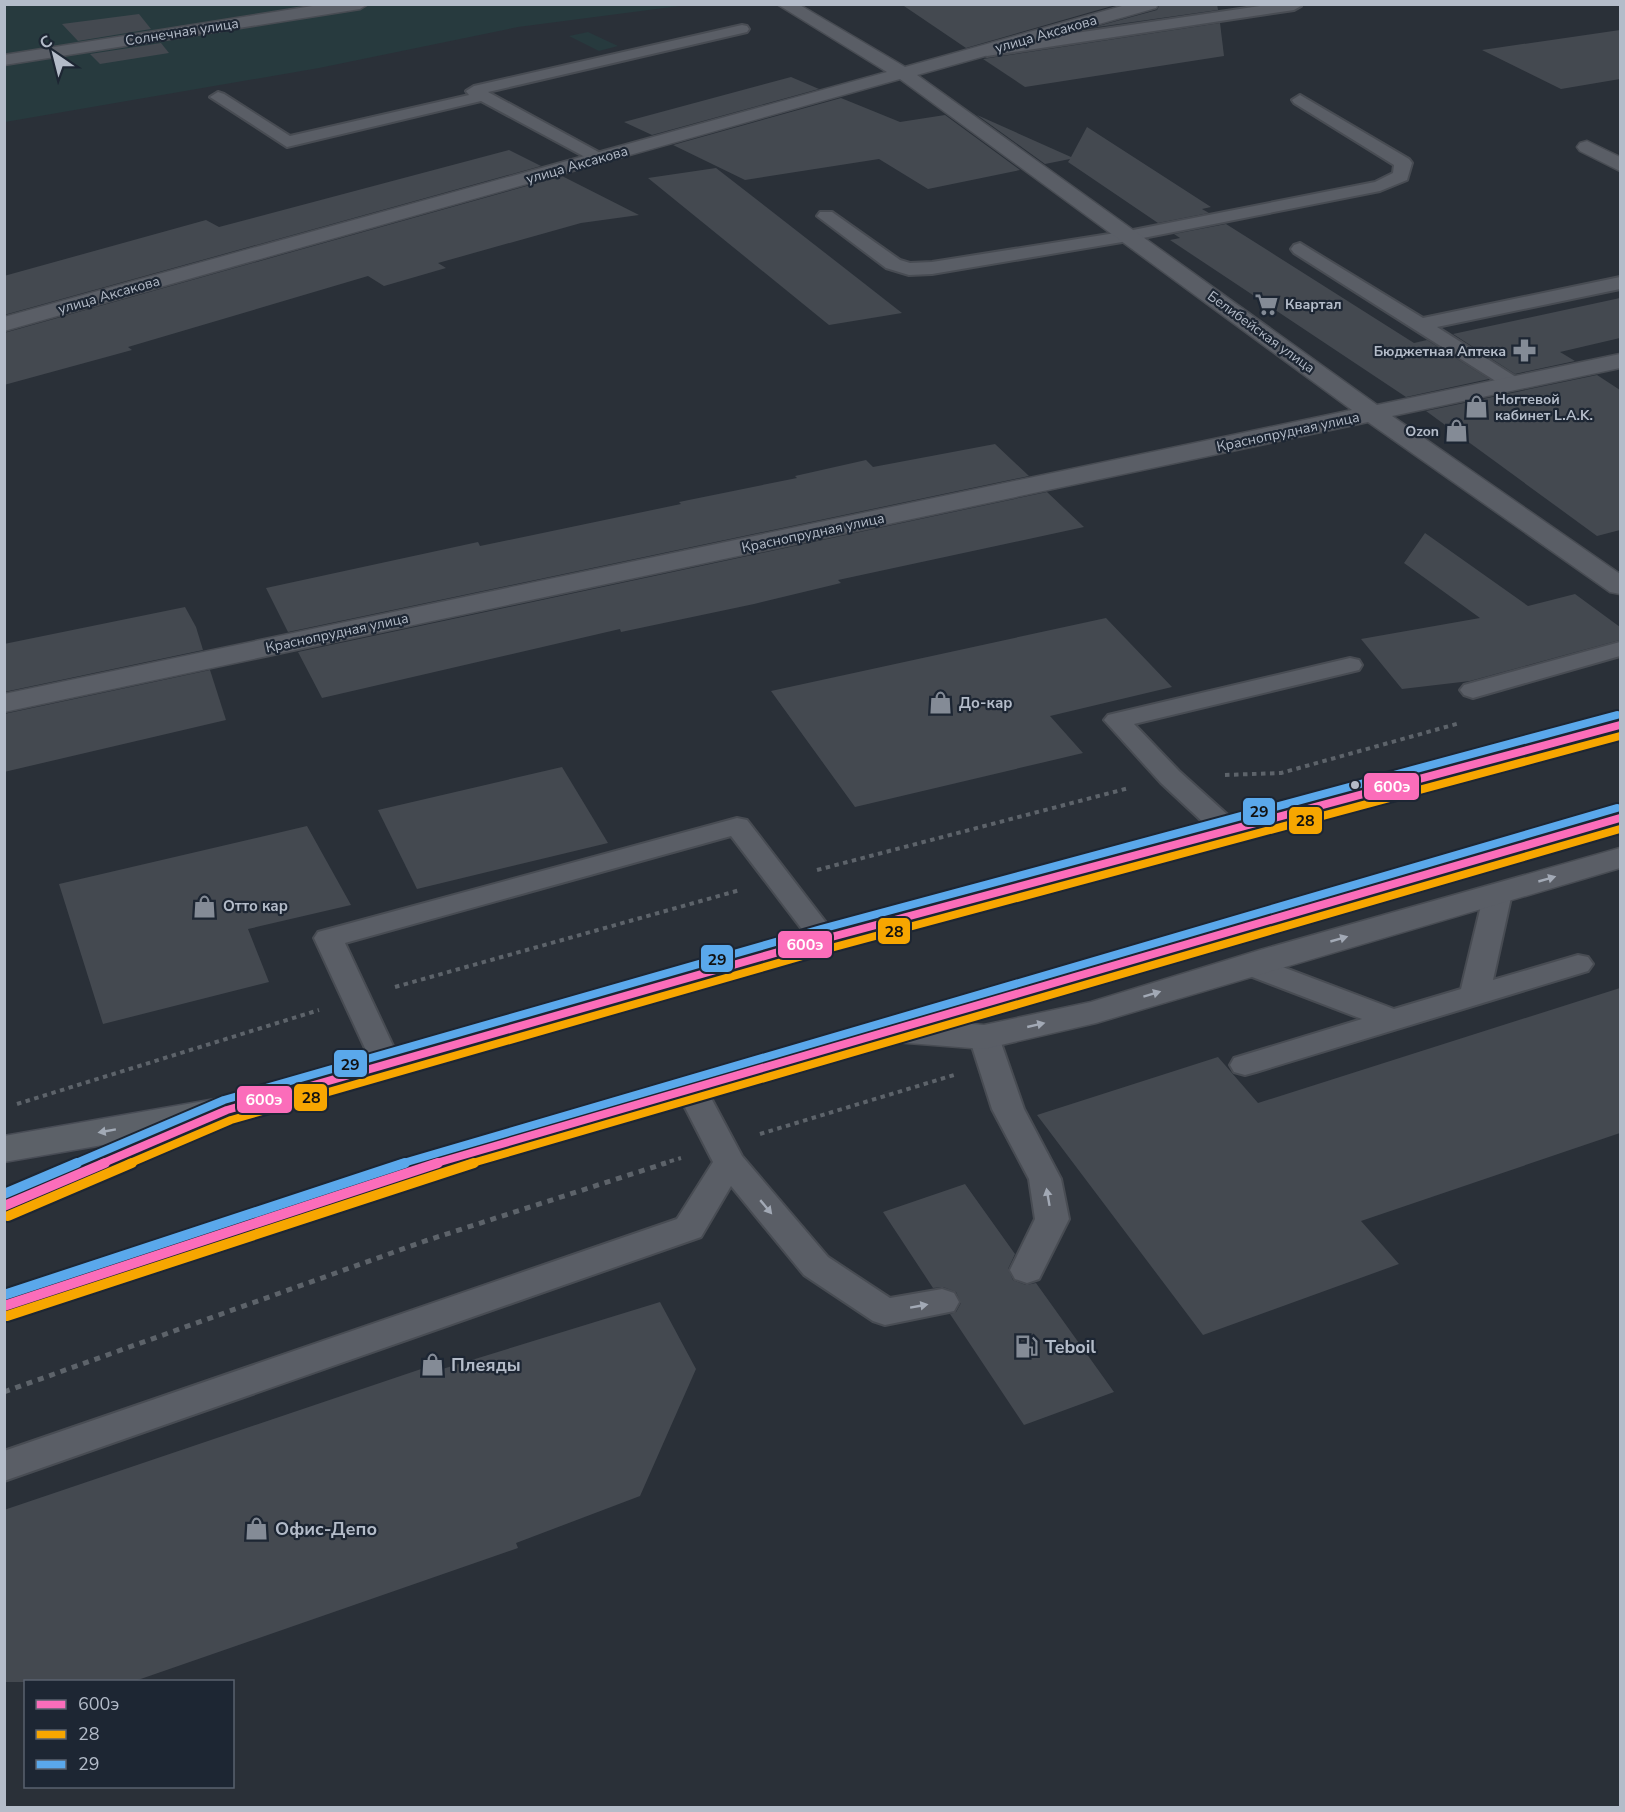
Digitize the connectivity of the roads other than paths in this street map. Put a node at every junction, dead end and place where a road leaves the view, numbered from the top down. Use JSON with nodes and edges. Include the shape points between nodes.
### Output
{"nodes":[{"id":1,"x":360,"y":4,"type":"edge"},
{"id":2,"x":785,"y":4,"type":"edge"},
{"id":3,"x":1150,"y":4,"type":"edge"},
{"id":4,"x":1291,"y":4,"type":"edge"},
{"id":5,"x":742,"y":28,"type":"dead end"},
{"id":6,"x":987,"y":51,"type":"junction"},
{"id":7,"x":4,"y":60,"type":"edge"},
{"id":8,"x":904,"y":74,"type":"junction"},
{"id":9,"x":483,"y":96,"type":"junction"},
{"id":10,"x":218,"y":97,"type":"dead end"},
{"id":11,"x":1300,"y":100,"type":"dead end"},
{"id":12,"x":1587,"y":147,"type":"dead end"},
{"id":13,"x":598,"y":159,"type":"junction"},
{"id":14,"x":1620,"y":165,"type":"edge"},
{"id":15,"x":826,"y":216,"type":"dead end"},
{"id":16,"x":1128,"y":236,"type":"junction"},
{"id":17,"x":1300,"y":249,"type":"dead end"},
{"id":18,"x":1620,"y":283,"type":"edge"},
{"id":19,"x":4,"y":324,"type":"edge"},
{"id":20,"x":1419,"y":325,"type":"junction"},
{"id":21,"x":1620,"y":361,"type":"edge"},
{"id":22,"x":1512,"y":383,"type":"junction"},
{"id":23,"x":1373,"y":414,"type":"junction"},
{"id":24,"x":1620,"y":586,"type":"edge"},
{"id":25,"x":1620,"y":650,"type":"edge"},
{"id":26,"x":1350,"y":665,"type":"dead end"},
{"id":27,"x":1473,"y":690,"type":"dead end"},
{"id":28,"x":4,"y":703,"type":"edge"},
{"id":29,"x":1620,"y":725,"type":"edge"},
{"id":30,"x":1620,"y":818,"type":"edge"},
{"id":31,"x":1230,"y":832,"type":"junction"},
{"id":32,"x":1620,"y":858,"type":"edge"},
{"id":33,"x":1498,"y":893,"type":"junction"},
{"id":34,"x":824,"y":939,"type":"junction"},
{"id":35,"x":1578,"y":964,"type":"dead end"},
{"id":36,"x":1249,"y":965,"type":"junction"},
{"id":37,"x":1475,"y":995,"type":"junction"},
{"id":38,"x":1393,"y":1020,"type":"junction"},
{"id":39,"x":895,"y":1030,"type":"junction"},
{"id":40,"x":988,"y":1050,"type":"junction"},
{"id":41,"x":387,"y":1065,"type":"junction"},
{"id":42,"x":1245,"y":1065,"type":"dead end"},
{"id":43,"x":691,"y":1088,"type":"junction"},
{"id":44,"x":227,"y":1110,"type":"junction"},
{"id":45,"x":7,"y":1146,"type":"edge"},
{"id":46,"x":725,"y":1154,"type":"junction"},
{"id":47,"x":4,"y":1206,"type":"edge"},
{"id":48,"x":1027,"y":1270,"type":"dead end"},
{"id":49,"x":942,"y":1302,"type":"dead end"},
{"id":50,"x":4,"y":1306,"type":"edge"},
{"id":51,"x":4,"y":1466,"type":"edge"}],
"edges":[{"from":1,"to":7,"type":"street","name":"Солнечная улица"},
{"from":2,"to":8,"type":"street","name":"Белибейская улица"},
{"from":3,"to":6,"type":"street","name":"улица Аксакова"},
{"from":4,"to":6,"type":"lane","via":[[1294,6]]},
{"from":5,"to":9,"type":"lane","via":[[474,91]]},
{"from":6,"to":8,"type":"street","name":"улица Аксакова"},
{"from":8,"to":13,"type":"street","name":"улица Аксакова"},
{"from":8,"to":16,"type":"street","name":"Белибейская улица"},
{"from":9,"to":10,"type":"lane","via":[[287,142]]},
{"from":9,"to":13,"type":"lane"},
{"from":11,"to":16,"type":"lane","via":[[1403,163],[1401,176],[1380,186]]},
{"from":12,"to":14,"type":"street"},
{"from":13,"to":19,"type":"street","name":"улица Аксакова"},
{"from":15,"to":16,"type":"lane","via":[[893,264],[909,269]]},
{"from":16,"to":23,"type":"street","name":"Белибейская улица"},
{"from":17,"to":20,"type":"lane"},
{"from":18,"to":20,"type":"lane"},
{"from":20,"to":22,"type":"lane"},
{"from":21,"to":22,"type":"street","name":"Краснопрудная улица"},
{"from":22,"to":23,"type":"street","name":"Краснопрудная улица"},
{"from":23,"to":24,"type":"street","name":"Белибейская улица"},
{"from":23,"to":28,"type":"street","name":"Краснопрудная улица"},
{"from":25,"to":27,"type":"lane"},
{"from":26,"to":31,"type":"lane","via":[[1117,720],[1170,777]]},
{"from":29,"to":31,"type":"main road"},
{"from":30,"to":39,"type":"main road"},
{"from":31,"to":34,"type":"main road"},
{"from":33,"to":32,"type":"street","one_way":true},
{"from":36,"to":33,"type":"street","one_way":true},
{"from":33,"to":37,"type":"lane"},
{"from":34,"to":41,"type":"main road"},
{"from":34,"to":41,"type":"lane","via":[[736,826],[328,938]]},
{"from":35,"to":37,"type":"lane"},
{"from":36,"to":38,"type":"lane"},
{"from":40,"to":36,"type":"street","one_way":true},
{"from":37,"to":38,"type":"lane"},
{"from":38,"to":42,"type":"lane"},
{"from":39,"to":40,"type":"street"},
{"from":39,"to":43,"type":"main road"},
{"from":48,"to":40,"type":"lane","one_way":true,"via":[[1052,1219],[1045,1179],[1008,1109]]},
{"from":41,"to":44,"type":"main road"},
{"from":43,"to":46,"type":"lane"},
{"from":43,"to":50,"type":"main road","via":[[448,1159]]},
{"from":44,"to":45,"type":"main road","one_way":true},
{"from":44,"to":47,"type":"main road"},
{"from":46,"to":49,"type":"lane","one_way":true,"via":[[816,1266],[885,1312]]},
{"from":46,"to":51,"type":"lane","via":[[689,1228]]}]}
